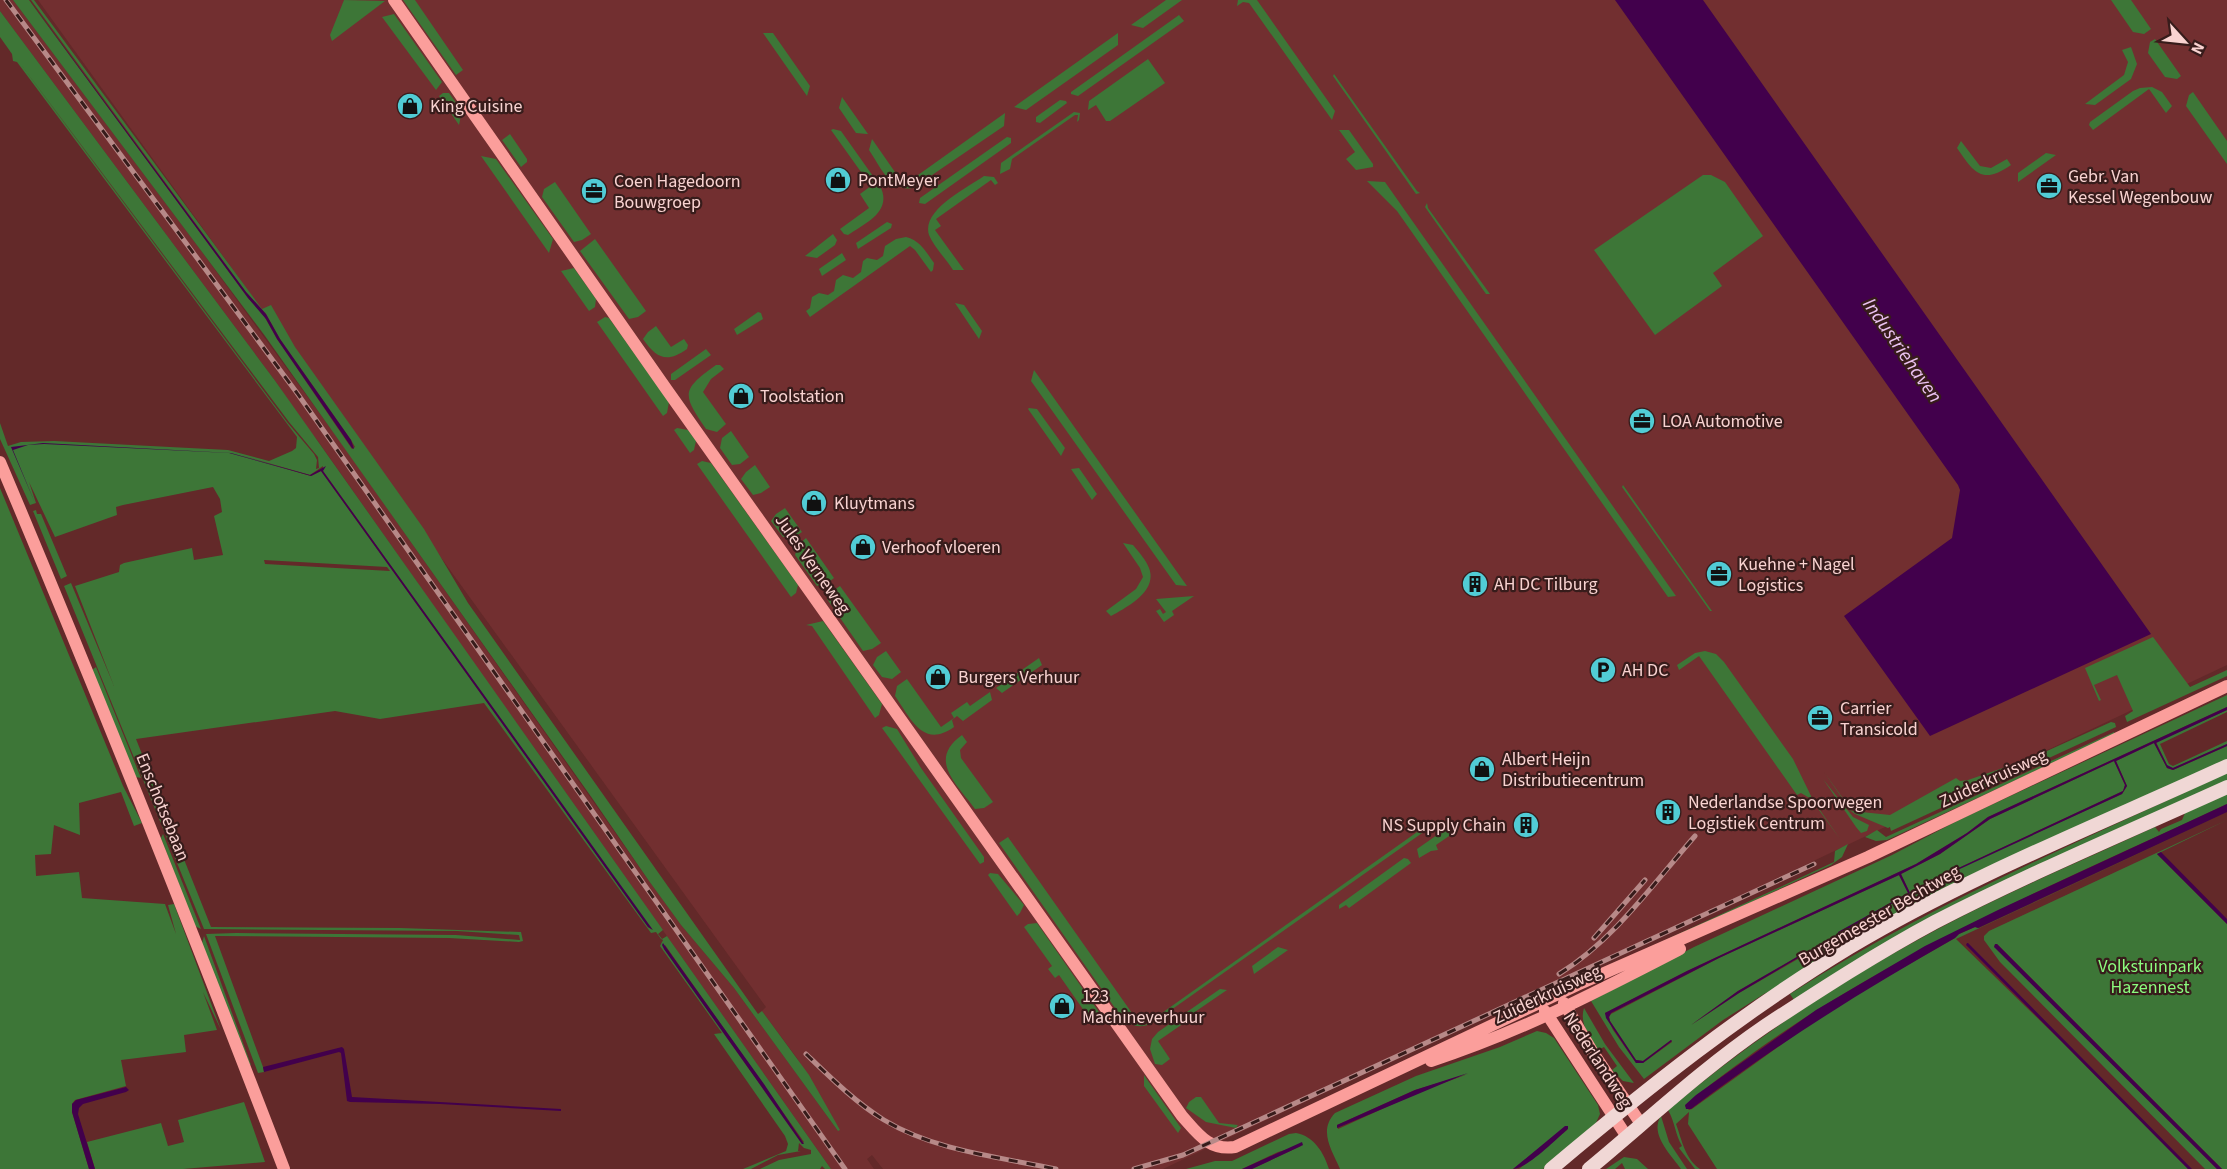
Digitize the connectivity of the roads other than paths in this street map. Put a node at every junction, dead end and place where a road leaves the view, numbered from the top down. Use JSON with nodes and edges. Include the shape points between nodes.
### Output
{"nodes":[{"id":1,"x":394,"y":0,"type":"edge"},
{"id":2,"x":0,"y":462,"type":"edge"},
{"id":3,"x":2227,"y":686,"type":"edge"},
{"id":4,"x":2227,"y":766,"type":"edge"},
{"id":5,"x":2227,"y":787,"type":"edge"},
{"id":6,"x":1774,"y":900,"type":"junction"},
{"id":7,"x":1559,"y":994,"type":"junction"},
{"id":8,"x":1540,"y":1002,"type":"junction"},
{"id":9,"x":1566,"y":1008,"type":"junction"},
{"id":10,"x":1548,"y":1016,"type":"junction"},
{"id":11,"x":1393,"y":1073,"type":"junction"},
{"id":12,"x":1627,"y":1105,"type":"junction"},
{"id":13,"x":1613,"y":1117,"type":"junction"},
{"id":14,"x":1641,"y":1124,"type":"junction"},
{"id":15,"x":1627,"y":1137,"type":"junction"},
{"id":16,"x":1208,"y":1144,"type":"joint"},
{"id":17,"x":284,"y":1169,"type":"edge"},
{"id":18,"x":1551,"y":1169,"type":"edge"},
{"id":19,"x":1589,"y":1169,"type":"edge"}],
"edges":[{"from":1,"to":16,"type":"street","name":"Jules Verneweg","via":[[1176,1107]]},
{"from":2,"to":17,"type":"street","name":"Enschotsebaan","via":[[123,755]]},
{"from":3,"to":6,"type":"street","name":"Zuiderkruisweg"},
{"from":4,"to":12,"type":"main road","name":"Burgemeester Bechtweg","via":[[1962,887],[1850,947],[1755,1010]]},
{"from":5,"to":14,"type":"main road","name":"Burgemeester Bechtweg","via":[[2016,883],[1867,961],[1725,1055]]},
{"from":6,"to":7,"type":"street","name":"Zuiderkruisweg"},
{"from":6,"to":9,"type":"street","name":"Zuiderkruisweg"},
{"from":7,"to":8,"type":"street","name":"Zuiderkruisweg"},
{"from":7,"to":9,"type":"street","name":"Nederlandweg"},
{"from":8,"to":10,"type":"street","name":"Nederlandweg"},
{"from":8,"to":11,"type":"street","name":"Zuiderkruisweg"},
{"from":9,"to":10,"type":"street","name":"Zuiderkruisweg"},
{"from":9,"to":12,"type":"street","name":"Nederlandweg"},
{"from":10,"to":11,"type":"street","name":"Zuiderkruisweg"},
{"from":10,"to":13,"type":"street","name":"Nederlandweg"},
{"from":11,"to":16,"type":"street","name":"Zuiderkruisweg","via":[[1235,1147]]},
{"from":12,"to":13,"type":"main road","name":"Burgemeester Bechtweg"},
{"from":12,"to":14,"type":"street","name":"Nederlandweg"},
{"from":13,"to":15,"type":"street","name":"Nederlandweg"},
{"from":13,"to":18,"type":"main road","name":"Burgemeester Bechtweg"},
{"from":14,"to":15,"type":"main road","name":"Burgemeester Bechtweg"},
{"from":15,"to":19,"type":"main road","name":"Burgemeester Bechtweg"}]}
